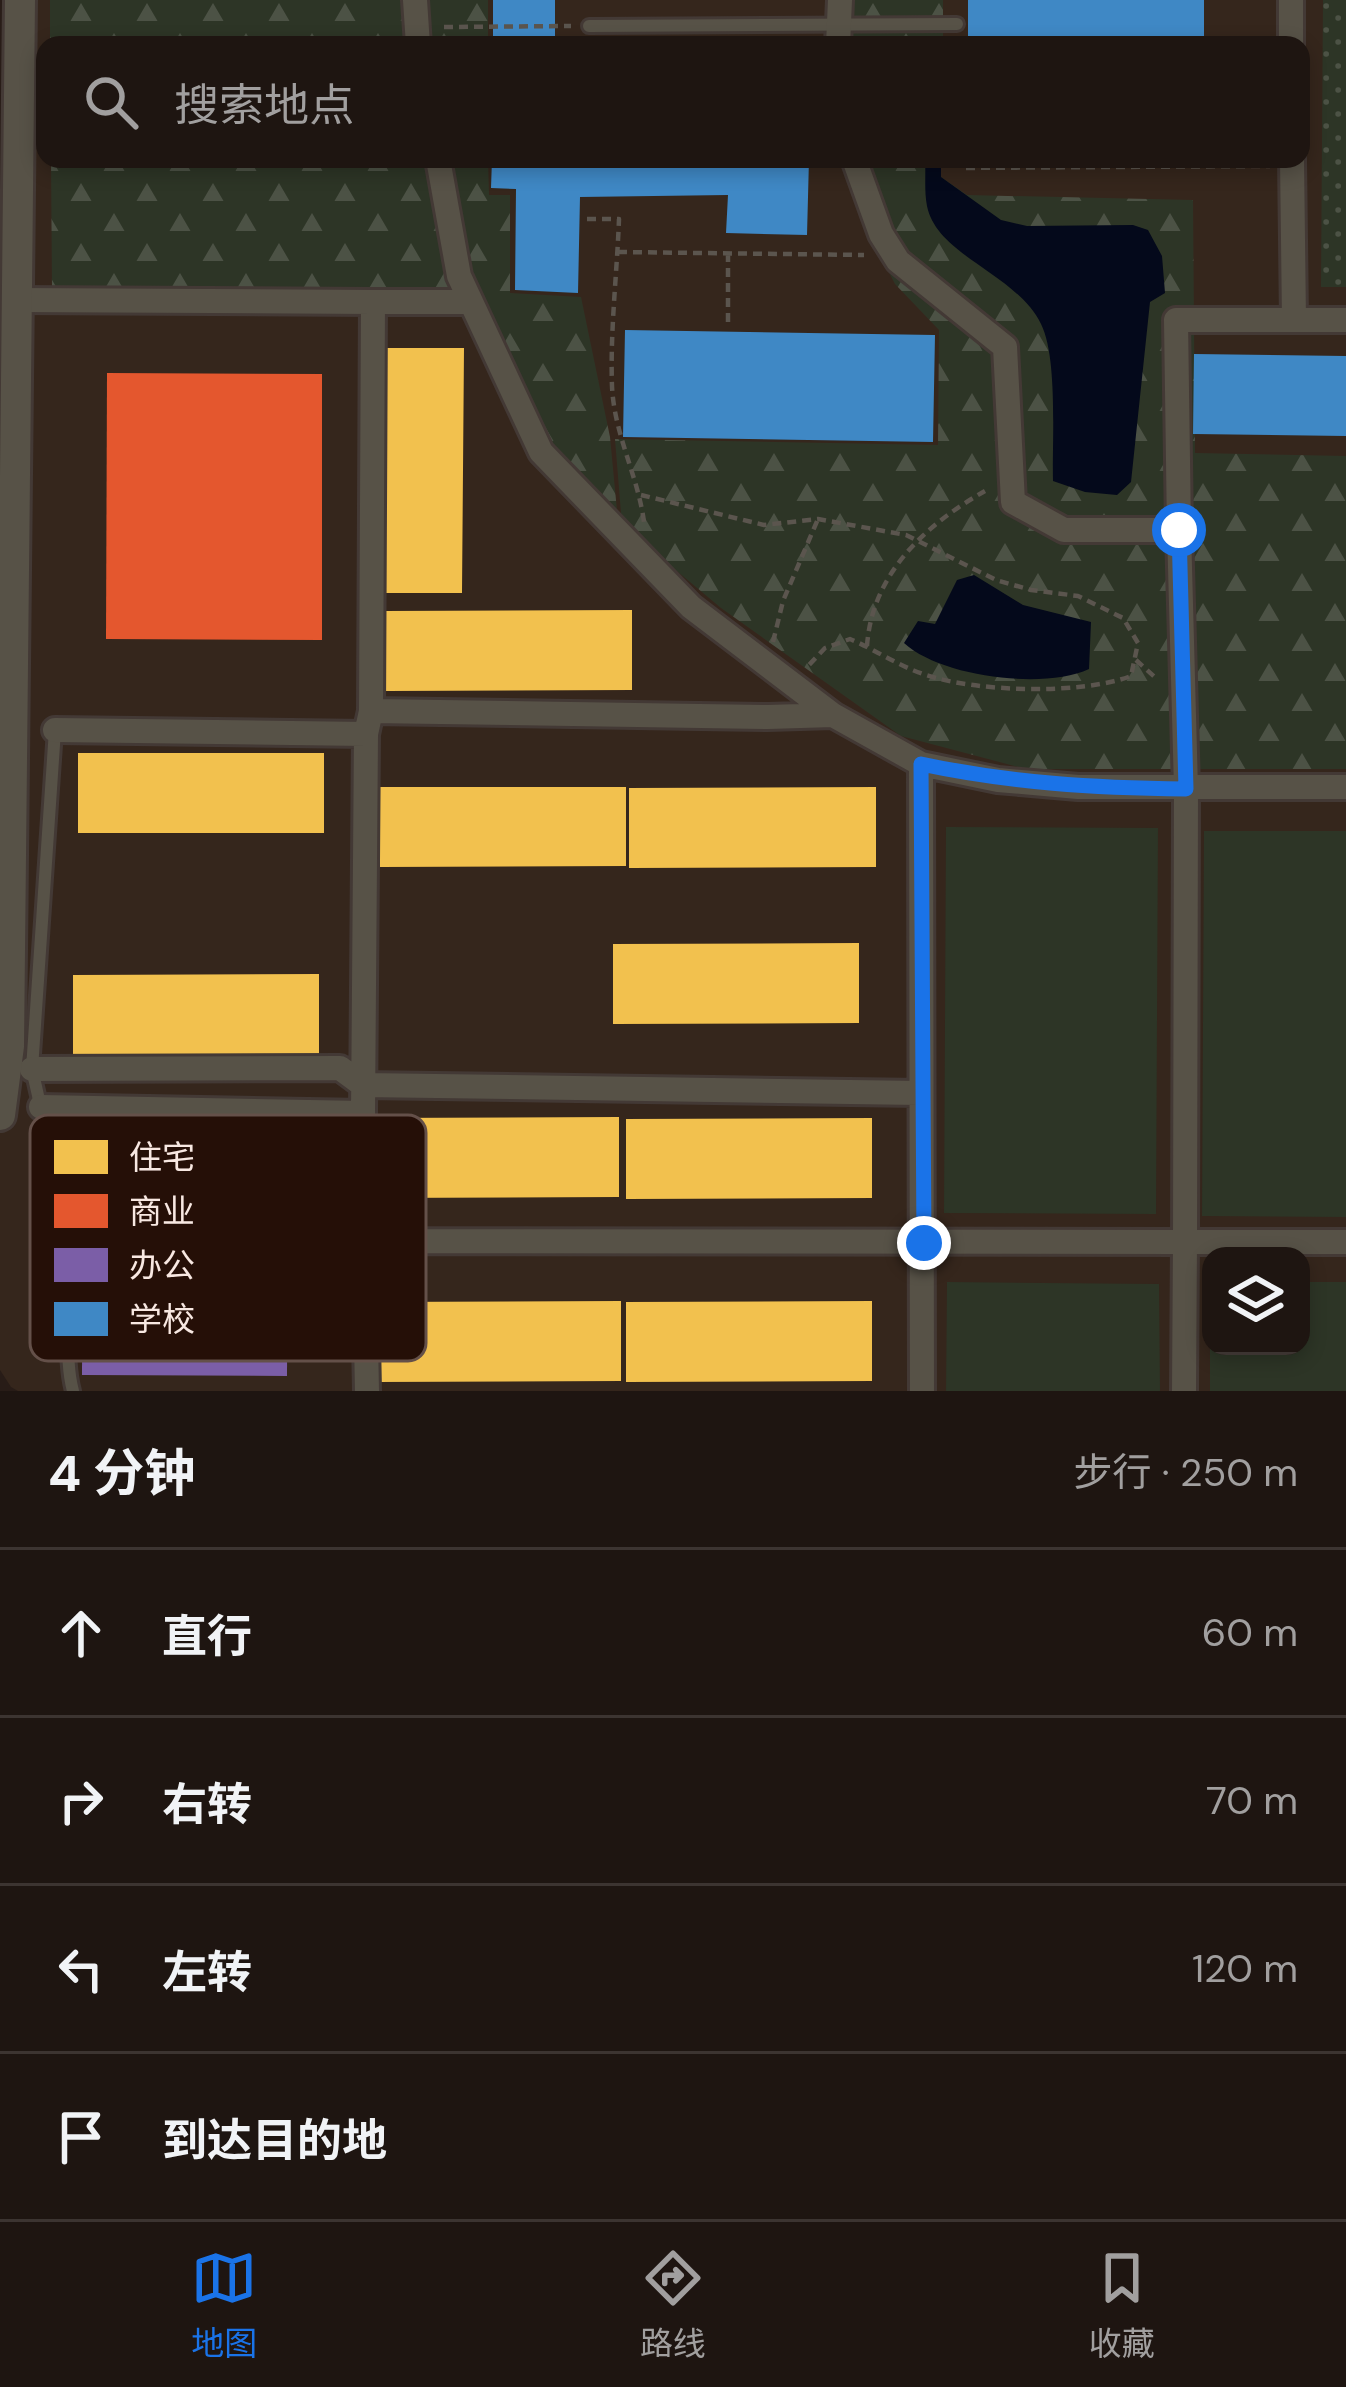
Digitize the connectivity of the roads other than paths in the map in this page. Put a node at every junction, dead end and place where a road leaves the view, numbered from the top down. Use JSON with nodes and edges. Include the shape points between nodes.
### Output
{"nodes":[{"id":1,"x":20,"y":0,"type":"edge"},
{"id":2,"x":415,"y":0,"type":"edge"},
{"id":3,"x":1291,"y":0,"type":"edge"},
{"id":4,"x":838,"y":23,"type":"edge"},
{"id":5,"x":957,"y":24,"type":"dead end"},
{"id":6,"x":589,"y":26,"type":"road end"},
{"id":7,"x":417,"y":36,"type":"edge"},
{"id":8,"x":1291,"y":36,"type":"edge"},
{"id":9,"x":440,"y":168,"type":"edge"},
{"id":10,"x":857,"y":168,"type":"edge"},
{"id":11,"x":1292,"y":168,"type":"edge"},
{"id":12,"x":16,"y":300,"type":"junction"},
{"id":13,"x":373,"y":302,"type":"junction"},
{"id":14,"x":471,"y":302,"type":"junction"},
{"id":15,"x":1294,"y":320,"type":"junction"},
{"id":16,"x":1346,"y":320,"type":"edge"},
{"id":17,"x":1179,"y":530,"type":"junction"},
{"id":18,"x":832,"y":715,"type":"junction"},
{"id":19,"x":369,"y":722,"type":"junction"},
{"id":20,"x":56,"y":730,"type":"joint"},
{"id":21,"x":921,"y":764,"type":"junction"},
{"id":22,"x":1346,"y":788,"type":"edge"},
{"id":23,"x":1186,"y":789,"type":"junction"},
{"id":24,"x":32,"y":1069,"type":"junction"},
{"id":25,"x":362,"y":1085,"type":"junction"},
{"id":26,"x":920,"y":1093,"type":"junction"},
{"id":27,"x":41,"y":1107,"type":"junction"},
{"id":28,"x":362,"y":1112,"type":"junction"},
{"id":29,"x":0,"y":1115,"type":"edge"},
{"id":30,"x":42,"y":1115,"type":"edge"},
{"id":31,"x":362,"y":1115,"type":"edge"},
{"id":32,"x":426,"y":1241,"type":"edge"},
{"id":33,"x":1185,"y":1242,"type":"junction"},
{"id":34,"x":1346,"y":1242,"type":"edge"},
{"id":35,"x":924,"y":1243,"type":"junction"},
{"id":36,"x":68,"y":1361,"type":"edge"},
{"id":37,"x":366,"y":1361,"type":"edge"},
{"id":38,"x":73,"y":1391,"type":"edge"},
{"id":39,"x":367,"y":1391,"type":"edge"},
{"id":40,"x":922,"y":1391,"type":"edge"},
{"id":41,"x":1184,"y":1391,"type":"edge"}],
"edges":[{"from":1,"to":12,"type":"street"},
{"from":2,"to":7,"type":"street"},
{"from":3,"to":8,"type":"street"},
{"from":4,"to":5,"type":"lane"},
{"from":4,"to":6,"type":"lane"},
{"from":9,"to":14,"type":"street"},
{"from":10,"to":17,"type":"street","via":[[898,261],[1005,347],[1013,502],[1064,530]]},
{"from":11,"to":15,"type":"street"},
{"from":12,"to":13,"type":"street"},
{"from":12,"to":29,"type":"street","via":[[8,1046]]},
{"from":13,"to":14,"type":"street"},
{"from":13,"to":19,"type":"street"},
{"from":14,"to":18,"type":"street","via":[[541,452],[691,607]]},
{"from":15,"to":16,"type":"street"},
{"from":15,"to":17,"type":"street","via":[[1176,320]]},
{"from":17,"to":23,"type":"street"},
{"from":18,"to":19,"type":"street"},
{"from":18,"to":21,"type":"street"},
{"from":19,"to":20,"type":"street"},
{"from":19,"to":25,"type":"street"},
{"from":20,"to":24,"type":"lane"},
{"from":21,"to":23,"type":"street","via":[[1078,788]]},
{"from":21,"to":26,"type":"street"},
{"from":22,"to":23,"type":"street"},
{"from":23,"to":33,"type":"street"},
{"from":24,"to":25,"type":"street","via":[[340,1068]]},
{"from":24,"to":27,"type":"lane"},
{"from":25,"to":26,"type":"street"},
{"from":25,"to":28,"type":"street"},
{"from":26,"to":35,"type":"street"},
{"from":27,"to":28,"type":"street"},
{"from":27,"to":30,"type":"lane"},
{"from":28,"to":31,"type":"street"},
{"from":32,"to":35,"type":"street"},
{"from":33,"to":34,"type":"street"},
{"from":33,"to":35,"type":"street"},
{"from":33,"to":41,"type":"street"},
{"from":35,"to":40,"type":"street"},
{"from":36,"to":38,"type":"lane"},
{"from":37,"to":39,"type":"street"}]}
